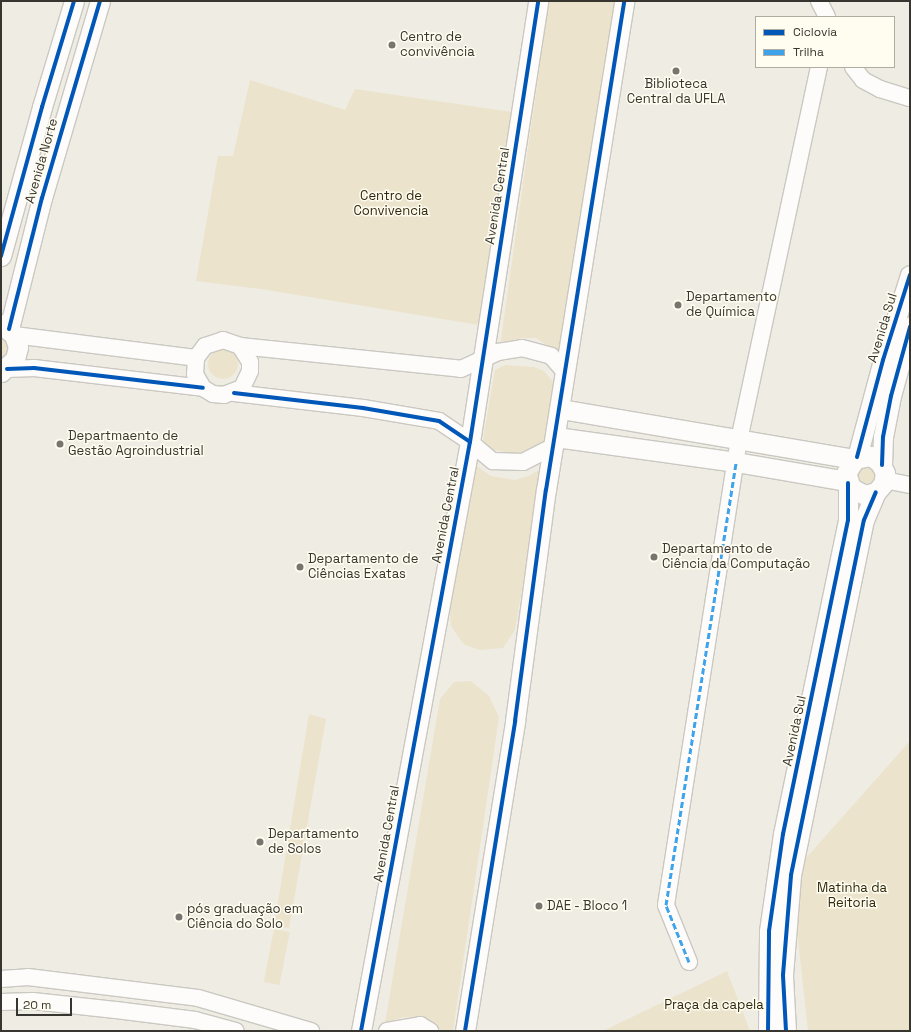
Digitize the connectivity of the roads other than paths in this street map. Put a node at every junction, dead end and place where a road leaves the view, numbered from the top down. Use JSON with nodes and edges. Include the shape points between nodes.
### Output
{"nodes":[{"id":1,"x":74,"y":1,"type":"edge"},
{"id":2,"x":100,"y":1,"type":"edge"},
{"id":3,"x":538,"y":1,"type":"edge"},
{"id":4,"x":624,"y":1,"type":"edge"},
{"id":5,"x":819,"y":1,"type":"edge"},
{"id":6,"x":827,"y":16,"type":"edge"},
{"id":7,"x":819,"y":68,"type":"edge"},
{"id":8,"x":854,"y":68,"type":"edge"},
{"id":9,"x":910,"y":98,"type":"edge"},
{"id":10,"x":1,"y":256,"type":"edge"},
{"id":11,"x":910,"y":275,"type":"edge"},
{"id":12,"x":910,"y":327,"type":"edge"},
{"id":13,"x":8,"y":329,"type":"edge"},
{"id":14,"x":240,"y":346,"type":"junction"},
{"id":15,"x":196,"y":358,"type":"junction"},
{"id":16,"x":483,"y":361,"type":"junction"},
{"id":17,"x":4,"y":370,"type":"edge"},
{"id":18,"x":565,"y":372,"type":"junction"},
{"id":19,"x":203,"y":388,"type":"junction"},
{"id":20,"x":234,"y":393,"type":"junction"},
{"id":21,"x":561,"y":409,"type":"junction"},
{"id":22,"x":739,"y":440,"type":"junction"},
{"id":23,"x":555,"y":441,"type":"junction"},
{"id":24,"x":470,"y":442,"type":"junction"},
{"id":25,"x":856,"y":458,"type":"junction"},
{"id":26,"x":736,"y":462,"type":"junction"},
{"id":27,"x":881,"y":479,"type":"junction"},
{"id":28,"x":847,"y":482,"type":"junction"},
{"id":29,"x":910,"y":485,"type":"edge"},
{"id":30,"x":689,"y":962,"type":"dead end"},
{"id":31,"x":1,"y":979,"type":"edge"},
{"id":32,"x":1,"y":1002,"type":"edge"},
{"id":33,"x":236,"y":1031,"type":"edge"},
{"id":34,"x":311,"y":1031,"type":"edge"},
{"id":35,"x":361,"y":1031,"type":"edge"},
{"id":36,"x":387,"y":1031,"type":"edge"},
{"id":37,"x":430,"y":1031,"type":"edge"},
{"id":38,"x":465,"y":1031,"type":"edge"},
{"id":39,"x":768,"y":1031,"type":"edge"},
{"id":40,"x":786,"y":1031,"type":"edge"}],
"edges":[{"from":1,"to":10,"type":"street","name":"Avenida Norte"},
{"from":2,"to":13,"type":"street","name":"Avenida Norte","via":[[42,198]]},
{"from":3,"to":16,"type":"street","name":"Avenida Central"},
{"from":4,"to":18,"type":"street"},
{"from":5,"to":6,"type":"street"},
{"from":7,"to":22,"type":"street"},
{"from":8,"to":9,"type":"street","via":[[863,80],[880,89]]},
{"from":11,"to":25,"type":"street","name":"Avenida Sul"},
{"from":12,"to":27,"type":"street","name":"Avenida Sul","via":[[889,403],[883,437]]},
{"from":13,"to":15,"type":"street"},
{"from":13,"to":17,"type":"street","name":"Avenida Norte","via":[[17,353]]},
{"from":14,"to":15,"type":"street","via":[[223,340],[213,341],[205,346]]},
{"from":14,"to":16,"type":"street","via":[[461,369]]},
{"from":14,"to":20,"type":"street","via":[[250,362],[250,371],[247,380]]},
{"from":15,"to":19,"type":"street","via":[[195,374]]},
{"from":16,"to":18,"type":"street","via":[[498,352],[533,349],[551,356]]},
{"from":16,"to":24,"type":"street","name":"Avenida Central"},
{"from":17,"to":19,"type":"street","via":[[34,368]]},
{"from":18,"to":21,"type":"street"},
{"from":19,"to":20,"type":"street","via":[[213,394],[224,396]]},
{"from":20,"to":24,"type":"street","via":[[363,408],[439,421]]},
{"from":21,"to":22,"type":"street"},
{"from":21,"to":23,"type":"street"},
{"from":22,"to":25,"type":"street"},
{"from":22,"to":26,"type":"street"},
{"from":23,"to":24,"type":"street","via":[[523,462],[509,463],[493,461]]},
{"from":23,"to":26,"type":"street"},
{"from":23,"to":38,"type":"street","via":[[515,721]]},
{"from":24,"to":35,"type":"street","name":"Avenida Central"},
{"from":25,"to":27,"type":"street","via":[[871,456]]},
{"from":25,"to":28,"type":"street","via":[[847,469]]},
{"from":26,"to":28,"type":"street"},
{"from":26,"to":30,"type":"street","via":[[666,905]]},
{"from":27,"to":28,"type":"street","via":[[860,494]]},
{"from":27,"to":29,"type":"street"},
{"from":27,"to":40,"type":"street","name":"Avenida Sul","via":[[864,520],[791,876],[783,975]]},
{"from":28,"to":39,"type":"street","name":"Avenida Sul","via":[[848,520],[784,834],[769,931]]},
{"from":31,"to":34,"type":"street","via":[[28,977],[198,998]]},
{"from":32,"to":33,"type":"street","via":[[33,1001],[196,1020]]},
{"from":36,"to":37,"type":"street","via":[[420,1025]]}]}
